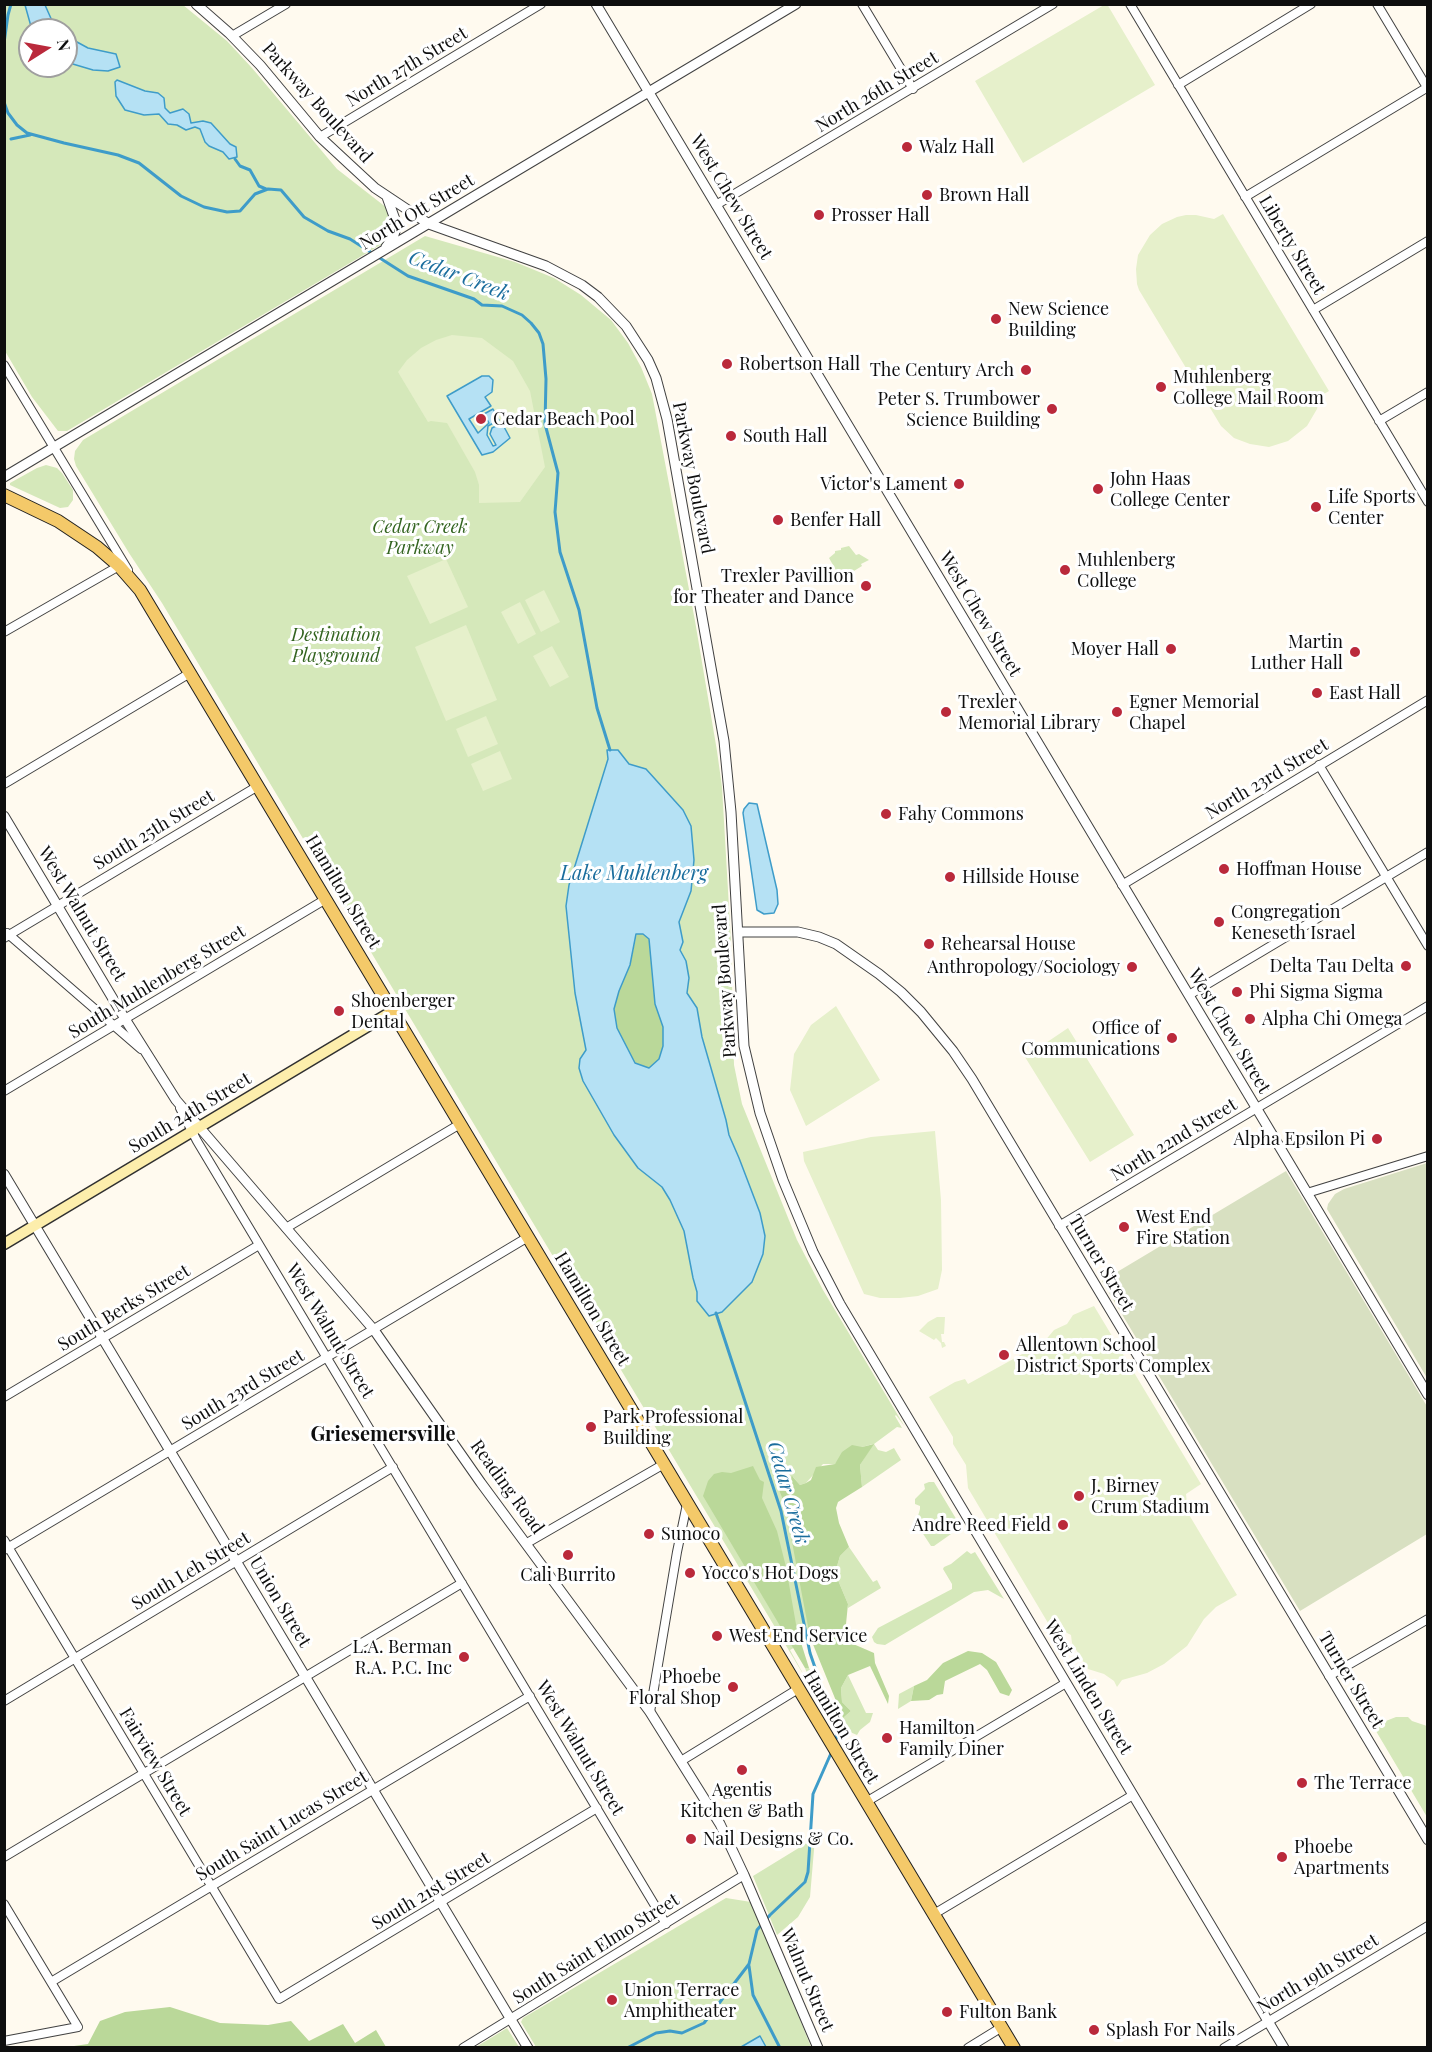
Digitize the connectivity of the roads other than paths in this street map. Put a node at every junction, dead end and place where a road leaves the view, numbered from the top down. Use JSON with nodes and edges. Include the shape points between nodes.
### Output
{"nodes":[{"id":1,"x":196,"y":4,"type":"edge"},
{"id":2,"x":286,"y":4,"type":"edge"},
{"id":3,"x":541,"y":4,"type":"edge"},
{"id":4,"x":596,"y":4,"type":"edge"},
{"id":5,"x":796,"y":4,"type":"edge"},
{"id":6,"x":862,"y":4,"type":"edge"},
{"id":7,"x":1053,"y":4,"type":"edge"},
{"id":8,"x":1130,"y":4,"type":"edge"},
{"id":9,"x":1311,"y":4,"type":"edge"},
{"id":10,"x":1377,"y":4,"type":"edge"},
{"id":11,"x":232,"y":36,"type":"junction"},
{"id":12,"x":1178,"y":85,"type":"junction"},
{"id":13,"x":913,"y":88,"type":"junction"},
{"id":14,"x":1427,"y":88,"type":"edge"},
{"id":15,"x":649,"y":93,"type":"junction"},
{"id":16,"x":320,"y":137,"type":"junction"},
{"id":17,"x":386,"y":196,"type":"junction"},
{"id":18,"x":1245,"y":197,"type":"junction"},
{"id":19,"x":716,"y":205,"type":"junction"},
{"id":20,"x":429,"y":224,"type":"junction"},
{"id":21,"x":1428,"y":241,"type":"edge"},
{"id":22,"x":383,"y":251,"type":"junction"},
{"id":23,"x":1313,"y":310,"type":"junction"},
{"id":24,"x":4,"y":366,"type":"edge"},
{"id":25,"x":1428,"y":393,"type":"edge"},
{"id":26,"x":1379,"y":421,"type":"junction"},
{"id":27,"x":55,"y":447,"type":"junction"},
{"id":28,"x":4,"y":477,"type":"edge"},
{"id":29,"x":4,"y":495,"type":"edge"},
{"id":30,"x":1428,"y":502,"type":"edge"},
{"id":31,"x":119,"y":566,"type":"junction"},
{"id":32,"x":140,"y":590,"type":"junction"},
{"id":33,"x":4,"y":632,"type":"edge"},
{"id":34,"x":190,"y":672,"type":"junction"},
{"id":35,"x":1428,"y":700,"type":"edge"},
{"id":36,"x":1319,"y":765,"type":"junction"},
{"id":37,"x":4,"y":784,"type":"edge"},
{"id":38,"x":258,"y":786,"type":"junction"},
{"id":39,"x":4,"y":816,"type":"edge"},
{"id":40,"x":1428,"y":852,"type":"edge"},
{"id":41,"x":1386,"y":877,"type":"junction"},
{"id":42,"x":1122,"y":885,"type":"junction"},
{"id":43,"x":326,"y":899,"type":"junction"},
{"id":44,"x":58,"y":906,"type":"junction"},
{"id":45,"x":738,"y":932,"type":"junction"},
{"id":46,"x":6,"y":935,"type":"edge"},
{"id":47,"x":1428,"y":946,"type":"edge"},
{"id":48,"x":1189,"y":995,"type":"junction"},
{"id":49,"x":1428,"y":1006,"type":"edge"},
{"id":50,"x":393,"y":1011,"type":"junction"},
{"id":51,"x":125,"y":1019,"type":"junction"},
{"id":52,"x":114,"y":1025,"type":"junction"},
{"id":53,"x":145,"y":1052,"type":"junction"},
{"id":54,"x":4,"y":1091,"type":"edge"},
{"id":55,"x":176,"y":1100,"type":"joint"},
{"id":56,"x":1256,"y":1108,"type":"junction"},
{"id":57,"x":460,"y":1124,"type":"junction"},
{"id":58,"x":196,"y":1129,"type":"junction"},
{"id":59,"x":1428,"y":1156,"type":"edge"},
{"id":60,"x":4,"y":1174,"type":"edge"},
{"id":61,"x":1307,"y":1193,"type":"junction"},
{"id":62,"x":35,"y":1226,"type":"junction"},
{"id":63,"x":1059,"y":1226,"type":"junction"},
{"id":64,"x":286,"y":1228,"type":"junction"},
{"id":65,"x":528,"y":1237,"type":"junction"},
{"id":66,"x":4,"y":1244,"type":"edge"},
{"id":67,"x":260,"y":1245,"type":"junction"},
{"id":68,"x":374,"y":1329,"type":"junction"},
{"id":69,"x":103,"y":1338,"type":"junction"},
{"id":70,"x":863,"y":1344,"type":"joint"},
{"id":71,"x":327,"y":1357,"type":"junction"},
{"id":72,"x":1428,"y":1395,"type":"edge"},
{"id":73,"x":4,"y":1397,"type":"edge"},
{"id":74,"x":171,"y":1451,"type":"junction"},
{"id":75,"x":664,"y":1464,"type":"junction"},
{"id":76,"x":393,"y":1467,"type":"junction"},
{"id":77,"x":687,"y":1502,"type":"junction"},
{"id":78,"x":527,"y":1543,"type":"junction"},
{"id":79,"x":6,"y":1546,"type":"edge"},
{"id":80,"x":237,"y":1562,"type":"junction"},
{"id":81,"x":462,"y":1583,"type":"junction"},
{"id":82,"x":1428,"y":1619,"type":"edge"},
{"id":83,"x":75,"y":1658,"type":"junction"},
{"id":84,"x":1329,"y":1676,"type":"junction"},
{"id":85,"x":306,"y":1677,"type":"junction"},
{"id":86,"x":1066,"y":1683,"type":"junction"},
{"id":87,"x":798,"y":1689,"type":"junction"},
{"id":88,"x":530,"y":1696,"type":"junction"},
{"id":89,"x":4,"y":1701,"type":"edge"},
{"id":90,"x":650,"y":1712,"type":"junction"},
{"id":91,"x":681,"y":1761,"type":"junction"},
{"id":92,"x":144,"y":1773,"type":"junction"},
{"id":93,"x":373,"y":1789,"type":"junction"},
{"id":94,"x":1133,"y":1795,"type":"junction"},
{"id":95,"x":866,"y":1802,"type":"junction"},
{"id":96,"x":597,"y":1808,"type":"junction"},
{"id":97,"x":1428,"y":1840,"type":"edge"},
{"id":98,"x":4,"y":1857,"type":"edge"},
{"id":99,"x":744,"y":1875,"type":"junction"},
{"id":100,"x":212,"y":1886,"type":"junction"},
{"id":101,"x":441,"y":1903,"type":"junction"},
{"id":102,"x":4,"y":1904,"type":"edge"},
{"id":103,"x":934,"y":1914,"type":"junction"},
{"id":104,"x":666,"y":1924,"type":"junction"},
{"id":105,"x":766,"y":1925,"type":"joint"},
{"id":106,"x":1428,"y":1926,"type":"edge"},
{"id":107,"x":51,"y":1982,"type":"junction"},
{"id":108,"x":279,"y":1999,"type":"joint"},
{"id":109,"x":511,"y":2019,"type":"junction"},
{"id":110,"x":1268,"y":2021,"type":"junction"},
{"id":111,"x":1002,"y":2027,"type":"junction"},
{"id":112,"x":4,"y":2041,"type":"edge"},
{"id":113,"x":463,"y":2048,"type":"edge"},
{"id":114,"x":528,"y":2048,"type":"edge"},
{"id":115,"x":818,"y":2048,"type":"edge"},
{"id":116,"x":968,"y":2048,"type":"edge"},
{"id":117,"x":1014,"y":2048,"type":"edge"},
{"id":118,"x":1224,"y":2048,"type":"edge"},
{"id":119,"x":1284,"y":2048,"type":"edge"}],
"edges":[{"from":1,"to":11,"type":"street","name":"Parkway Boulevard"},
{"from":2,"to":11,"type":"street"},
{"from":3,"to":16,"type":"street","name":"North 27th Street"},
{"from":4,"to":15,"type":"street","name":"West Chew Street"},
{"from":5,"to":15,"type":"street","name":"North Ott Street"},
{"from":6,"to":13,"type":"street"},
{"from":7,"to":13,"type":"street","name":"North 26th Street"},
{"from":8,"to":12,"type":"street","name":"Liberty Street"},
{"from":9,"to":12,"type":"street"},
{"from":10,"to":14,"type":"street"},
{"from":11,"to":16,"type":"street","name":"Parkway Boulevard"},
{"from":12,"to":18,"type":"street","name":"Liberty Street"},
{"from":13,"to":19,"type":"street","name":"North 26th Street"},
{"from":14,"to":18,"type":"street"},
{"from":15,"to":19,"type":"street","name":"West Chew Street"},
{"from":15,"to":20,"type":"street","name":"North Ott Street"},
{"from":16,"to":17,"type":"street","name":"Parkway Boulevard"},
{"from":17,"to":20,"type":"street","name":"Parkway Boulevard"},
{"from":17,"to":22,"type":"street","via":[[397,225]]},
{"from":18,"to":23,"type":"street","name":"Liberty Street"},
{"from":19,"to":42,"type":"street","name":"West Chew Street"},
{"from":20,"to":22,"type":"street","name":"North Ott Street"},
{"from":20,"to":45,"type":"street","name":"Parkway Boulevard","via":[[546,266],[582,285],[626,326],[652,369],[667,419],[724,741]]},
{"from":21,"to":23,"type":"street"},
{"from":22,"to":27,"type":"street","name":"North Ott Street"},
{"from":23,"to":26,"type":"street","name":"Liberty Street"},
{"from":24,"to":27,"type":"street","name":"Hamilton Street"},
{"from":25,"to":26,"type":"street"},
{"from":26,"to":30,"type":"street","name":"Liberty Street"},
{"from":27,"to":28,"type":"street","name":"North Ott Street"},
{"from":27,"to":32,"type":"street","name":"Hamilton Street"},
{"from":29,"to":31,"type":"main road","name":"Hamilton Street","via":[[58,521]]},
{"from":31,"to":32,"type":"main road","name":"Hamilton Street"},
{"from":31,"to":33,"type":"street"},
{"from":32,"to":34,"type":"main road","name":"Hamilton Street"},
{"from":34,"to":37,"type":"street"},
{"from":34,"to":38,"type":"main road","name":"Hamilton Street"},
{"from":35,"to":36,"type":"street","name":"North 23rd Street"},
{"from":36,"to":41,"type":"street"},
{"from":36,"to":42,"type":"street","name":"North 23rd Street"},
{"from":38,"to":43,"type":"main road","name":"Hamilton Street"},
{"from":38,"to":44,"type":"street","name":"South 25th Street"},
{"from":39,"to":44,"type":"street","name":"West Walnut Street"},
{"from":40,"to":41,"type":"street"},
{"from":41,"to":47,"type":"street"},
{"from":41,"to":48,"type":"street"},
{"from":42,"to":48,"type":"street","name":"West Chew Street"},
{"from":43,"to":50,"type":"main road","name":"Hamilton Street"},
{"from":43,"to":51,"type":"street","name":"South Muhlenberg Street"},
{"from":44,"to":46,"type":"street","name":"South 25th Street"},
{"from":44,"to":51,"type":"street","name":"West Walnut Street"},
{"from":45,"to":63,"type":"street","name":"Turner Street","via":[[798,932],[819,937],[857,957],[900,992],[956,1056]]},
{"from":45,"to":70,"type":"street","name":"Parkway Boulevard","via":[[744,1046],[760,1113],[800,1223]]},
{"from":46,"to":52,"type":"street"},
{"from":48,"to":56,"type":"street","name":"West Chew Street"},
{"from":49,"to":56,"type":"street","name":"North 22nd Street"},
{"from":50,"to":57,"type":"main road","name":"Hamilton Street"},
{"from":50,"to":58,"type":"main road","name":"South 24th Street"},
{"from":51,"to":52,"type":"street","name":"South Muhlenberg Street"},
{"from":51,"to":53,"type":"street","name":"West Walnut Street"},
{"from":52,"to":53,"type":"street"},
{"from":52,"to":54,"type":"street","name":"South Muhlenberg Street"},
{"from":53,"to":55,"type":"street","name":"West Walnut Street"},
{"from":55,"to":58,"type":"street","name":"Reading Road"},
{"from":56,"to":61,"type":"street","name":"West Chew Street"},
{"from":56,"to":63,"type":"street","name":"North 22nd Street"},
{"from":57,"to":64,"type":"street"},
{"from":57,"to":65,"type":"main road","name":"Hamilton Street"},
{"from":58,"to":62,"type":"main road","name":"South 24th Street"},
{"from":58,"to":64,"type":"street","name":"Reading Road"},
{"from":58,"to":67,"type":"street","name":"West Walnut Street"},
{"from":59,"to":61,"type":"street"},
{"from":60,"to":62,"type":"street","name":"Union Street"},
{"from":61,"to":72,"type":"street","name":"West Chew Street"},
{"from":62,"to":66,"type":"main road","name":"South 24th Street"},
{"from":62,"to":69,"type":"street","name":"Union Street"},
{"from":63,"to":84,"type":"street","name":"Turner Street"},
{"from":64,"to":68,"type":"street","name":"Reading Road"},
{"from":65,"to":68,"type":"street","name":"South 23rd Street"},
{"from":65,"to":75,"type":"main road","name":"Hamilton Street"},
{"from":67,"to":69,"type":"street","name":"South Berks Street"},
{"from":67,"to":71,"type":"street","name":"West Walnut Street"},
{"from":68,"to":71,"type":"street","name":"South 23rd Street"},
{"from":68,"to":78,"type":"street","name":"Reading Road"},
{"from":69,"to":73,"type":"street","name":"South Berks Street"},
{"from":69,"to":74,"type":"street","name":"Union Street"},
{"from":70,"to":86,"type":"street","name":"West Linden Street"},
{"from":71,"to":74,"type":"street","name":"South 23rd Street"},
{"from":71,"to":76,"type":"street","name":"West Walnut Street"},
{"from":74,"to":79,"type":"street","name":"South 23rd Street"},
{"from":74,"to":80,"type":"street","name":"Union Street"},
{"from":75,"to":77,"type":"main road","name":"Hamilton Street"},
{"from":75,"to":78,"type":"street"},
{"from":76,"to":80,"type":"street","name":"South Leh Street"},
{"from":76,"to":81,"type":"street","name":"West Walnut Street"},
{"from":77,"to":87,"type":"main road","name":"Hamilton Street"},
{"from":77,"to":90,"type":"street"},
{"from":78,"to":90,"type":"street","name":"Reading Road"},
{"from":79,"to":83,"type":"street","name":"Fairview Street"},
{"from":80,"to":83,"type":"street","name":"South Leh Street"},
{"from":80,"to":85,"type":"street","name":"Union Street"},
{"from":81,"to":85,"type":"street"},
{"from":81,"to":88,"type":"street","name":"West Walnut Street"},
{"from":82,"to":84,"type":"street"},
{"from":83,"to":89,"type":"street","name":"South Leh Street"},
{"from":83,"to":92,"type":"street","name":"Fairview Street"},
{"from":84,"to":97,"type":"street","name":"Turner Street"},
{"from":85,"to":92,"type":"street"},
{"from":85,"to":93,"type":"street","name":"Union Street"},
{"from":86,"to":94,"type":"street","name":"West Linden Street"},
{"from":86,"to":95,"type":"street"},
{"from":87,"to":91,"type":"street"},
{"from":87,"to":95,"type":"main road","name":"Hamilton Street"},
{"from":88,"to":93,"type":"street","name":"South Saint Lucas Street"},
{"from":88,"to":96,"type":"street","name":"West Walnut Street"},
{"from":90,"to":91,"type":"street","name":"Reading Road"},
{"from":91,"to":99,"type":"street","name":"Reading Road","via":[[718,1821]]},
{"from":92,"to":98,"type":"street"},
{"from":92,"to":100,"type":"street","name":"Fairview Street"},
{"from":93,"to":100,"type":"street","name":"South Saint Lucas Street"},
{"from":93,"to":101,"type":"street","name":"Union Street"},
{"from":94,"to":103,"type":"street"},
{"from":94,"to":110,"type":"street","name":"West Linden Street"},
{"from":95,"to":103,"type":"main road","name":"Hamilton Street"},
{"from":96,"to":101,"type":"street","name":"South 21st Street"},
{"from":96,"to":104,"type":"street","name":"West Walnut Street"},
{"from":99,"to":104,"type":"street","name":"South Saint Elmo Street"},
{"from":99,"to":105,"type":"street","name":"Reading Road"},
{"from":100,"to":107,"type":"street","name":"South Saint Lucas Street"},
{"from":100,"to":108,"type":"street","name":"Fairview Street"},
{"from":101,"to":108,"type":"street","name":"South 21st Street"},
{"from":101,"to":109,"type":"street","name":"Union Street"},
{"from":102,"to":107,"type":"street"},
{"from":103,"to":111,"type":"main road","name":"Hamilton Street"},
{"from":104,"to":109,"type":"street","name":"South Saint Elmo Street"},
{"from":105,"to":115,"type":"street","name":"Walnut Street"},
{"from":106,"to":110,"type":"street","name":"North 19th Street"},
{"from":107,"to":112,"type":"street","via":[[78,2027]]},
{"from":109,"to":113,"type":"street","name":"South Saint Elmo Street"},
{"from":109,"to":114,"type":"street","name":"Union Street"},
{"from":110,"to":118,"type":"street","name":"North 19th Street"},
{"from":110,"to":119,"type":"street","name":"West Linden Street"},
{"from":111,"to":116,"type":"street"},
{"from":111,"to":117,"type":"main road","name":"Hamilton Street"}]}
